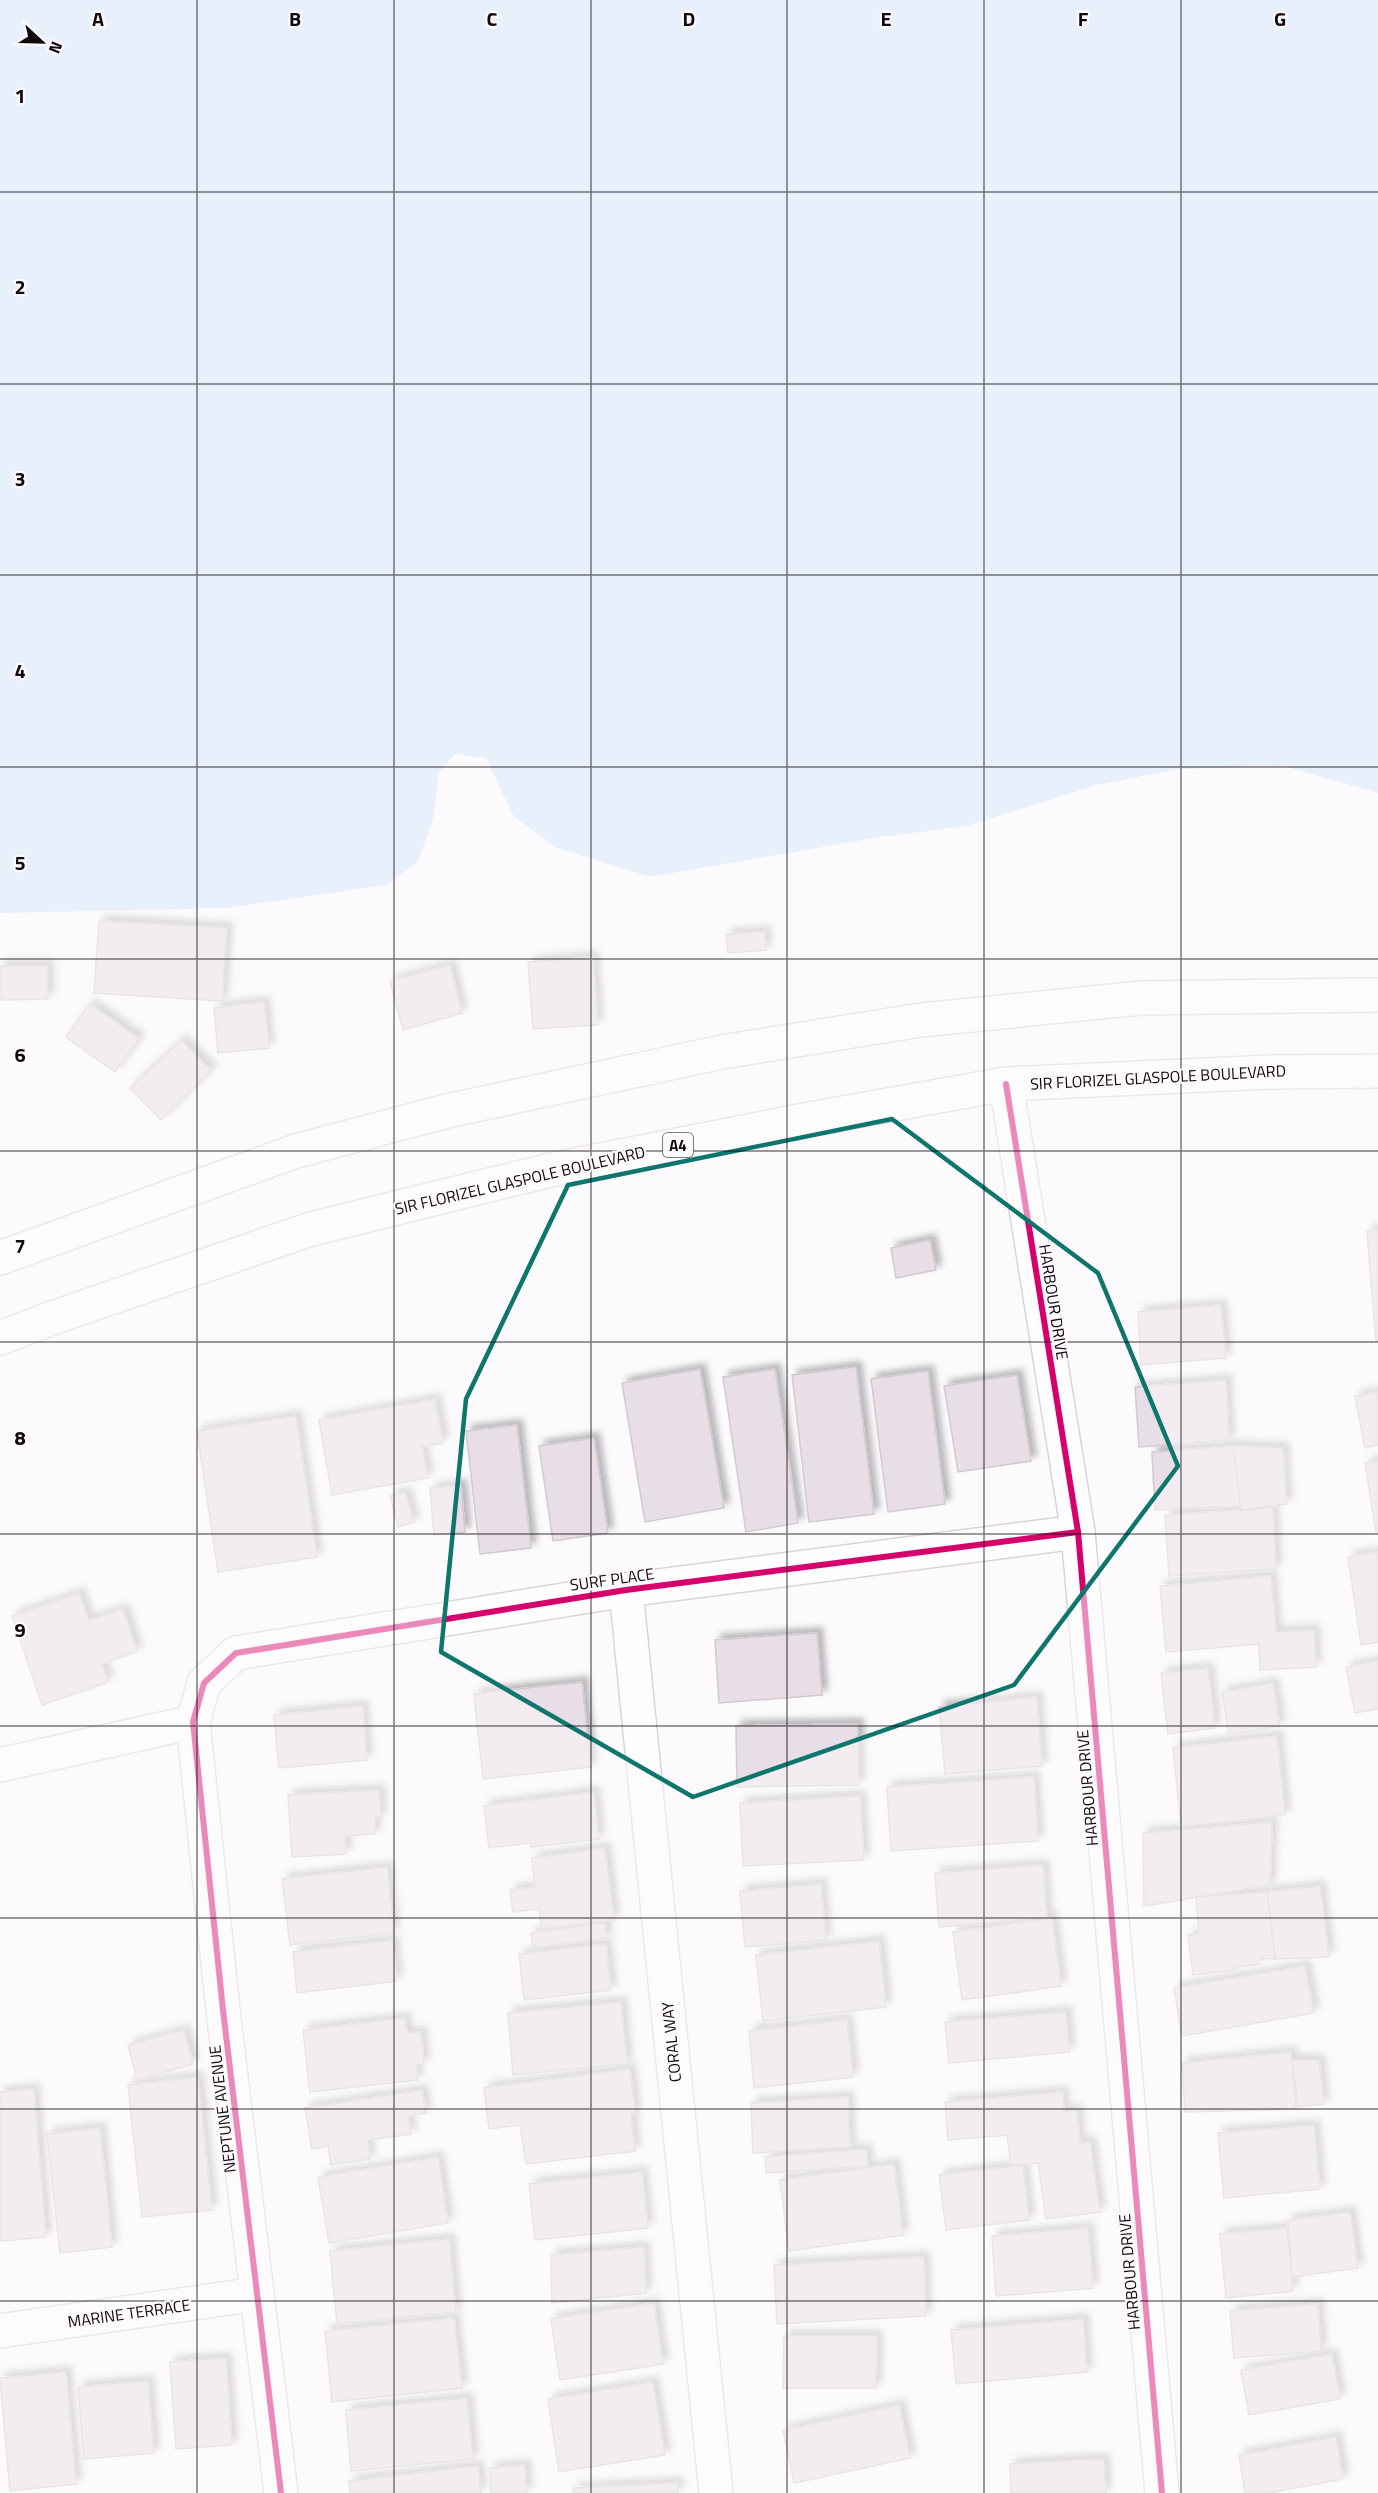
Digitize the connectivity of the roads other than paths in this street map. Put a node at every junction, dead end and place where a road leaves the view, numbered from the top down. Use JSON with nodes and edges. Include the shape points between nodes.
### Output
{"nodes":[{"id":1,"x":1378,"y":995,"type":"edge"},
{"id":2,"x":1378,"y":1071,"type":"edge"},
{"id":3,"x":1006,"y":1084,"type":"junction"},
{"id":4,"x":0,"y":1258,"type":"edge"},
{"id":5,"x":0,"y":1338,"type":"edge"},
{"id":6,"x":1078,"y":1532,"type":"junction"},
{"id":7,"x":626,"y":1590,"type":"junction"},
{"id":8,"x":193,"y":1722,"type":"junction"},
{"id":9,"x":0,"y":1765,"type":"edge"},
{"id":10,"x":257,"y":2294,"type":"junction"},
{"id":11,"x":0,"y":2331,"type":"edge"},
{"id":12,"x":281,"y":2493,"type":"edge"},
{"id":13,"x":716,"y":2493,"type":"edge"},
{"id":14,"x":1162,"y":2493,"type":"edge"}],
"edges":[{"from":1,"to":4,"type":"main road","via":[[1141,998],[921,1020],[722,1052],[447,1111],[296,1151]]},
{"from":2,"to":3,"type":"main road","name":"SIR FLORIZEL GLASPOLE BOULEVARD","number":"A4","via":[[1252,1072]]},
{"from":3,"to":5,"type":"main road","name":"SIR FLORIZEL GLASPOLE BOULEVARD","number":"A4","via":[[555,1169],[311,1229]]},
{"from":3,"to":6,"type":"main road","name":"HARBOUR DRIVE"},
{"from":6,"to":7,"type":"main road","name":"SURF PLACE"},
{"from":6,"to":14,"type":"main road","name":"HARBOUR DRIVE"},
{"from":7,"to":8,"type":"main road","name":"SURF PLACE","via":[[236,1653],[204,1683]]},
{"from":7,"to":13,"type":"main road","name":"CORAL WAY"},
{"from":8,"to":9,"type":"main road"},
{"from":8,"to":10,"type":"main road","name":"NEPTUNE AVENUE"},
{"from":10,"to":11,"type":"main road","name":"MARINE TERRACE"},
{"from":10,"to":12,"type":"main road","name":"NEPTUNE AVENUE"}]}
